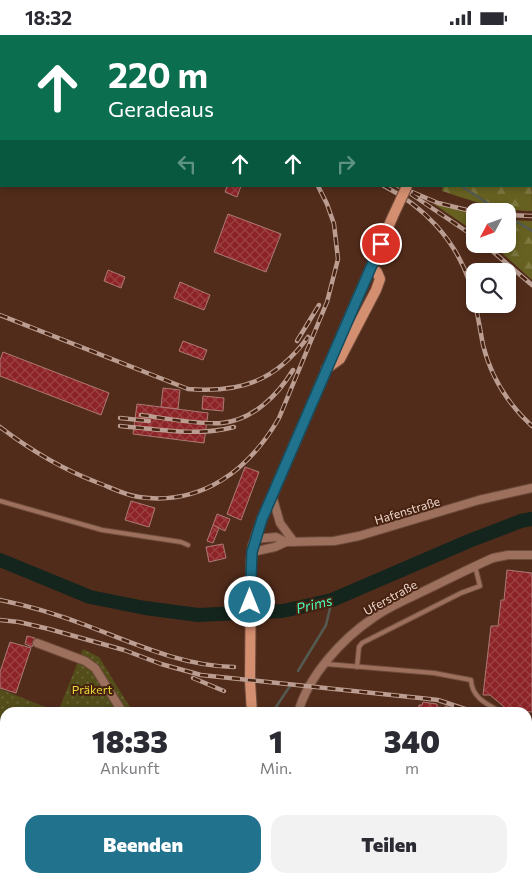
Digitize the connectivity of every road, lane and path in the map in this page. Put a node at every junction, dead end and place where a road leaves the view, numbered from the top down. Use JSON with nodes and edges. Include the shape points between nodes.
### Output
{"nodes":[{"id":1,"x":407,"y":187,"type":"edge"},
{"id":2,"x":532,"y":488,"type":"edge"},
{"id":3,"x":272,"y":495,"type":"junction"},
{"id":4,"x":0,"y":501,"type":"edge"},
{"id":5,"x":255,"y":539,"type":"junction"},
{"id":6,"x":290,"y":542,"type":"junction"},
{"id":7,"x":188,"y":545,"type":"dead end"},
{"id":8,"x":252,"y":552,"type":"junction"},
{"id":9,"x":532,"y":555,"type":"edge"},
{"id":10,"x":475,"y":566,"type":"junction"},
{"id":11,"x":37,"y":643,"type":"dead end"},
{"id":12,"x":325,"y":664,"type":"junction"},
{"id":13,"x":356,"y":667,"type":"junction"},
{"id":14,"x":118,"y":707,"type":"edge"},
{"id":15,"x":251,"y":707,"type":"edge"},
{"id":16,"x":300,"y":707,"type":"edge"},
{"id":17,"x":494,"y":707,"type":"edge"}],
"edges":[{"from":1,"to":3,"type":"main road","bridge":true},
{"from":2,"to":6,"type":"street","name":"Hafenstraße","via":[[479,500],[359,536],[334,541]]},
{"from":3,"to":5,"type":"main road"},
{"from":3,"to":6,"type":"street","via":[[280,523]]},
{"from":4,"to":7,"type":"lane","via":[[102,530]]},
{"from":5,"to":6,"type":"street","name":"Hafenstraße","via":[[276,537]]},
{"from":5,"to":8,"type":"main road"},
{"from":6,"to":8,"type":"street","name":"Hafenstraße"},
{"from":8,"to":15,"type":"main road"},
{"from":9,"to":10,"type":"street","name":"Uferstraße","via":[[508,555]]},
{"from":10,"to":12,"type":"street","name":"Uferstraße","via":[[374,617],[355,631]]},
{"from":10,"to":13,"type":"lane","via":[[480,586],[362,643]]},
{"from":11,"to":14,"type":"street","via":[[86,661],[95,668]]},
{"from":12,"to":13,"type":"lane"},
{"from":12,"to":16,"type":"street","name":"Uferstraße","via":[[307,689]]},
{"from":13,"to":17,"type":"lane","via":[[434,673],[471,680],[477,696]]}]}
